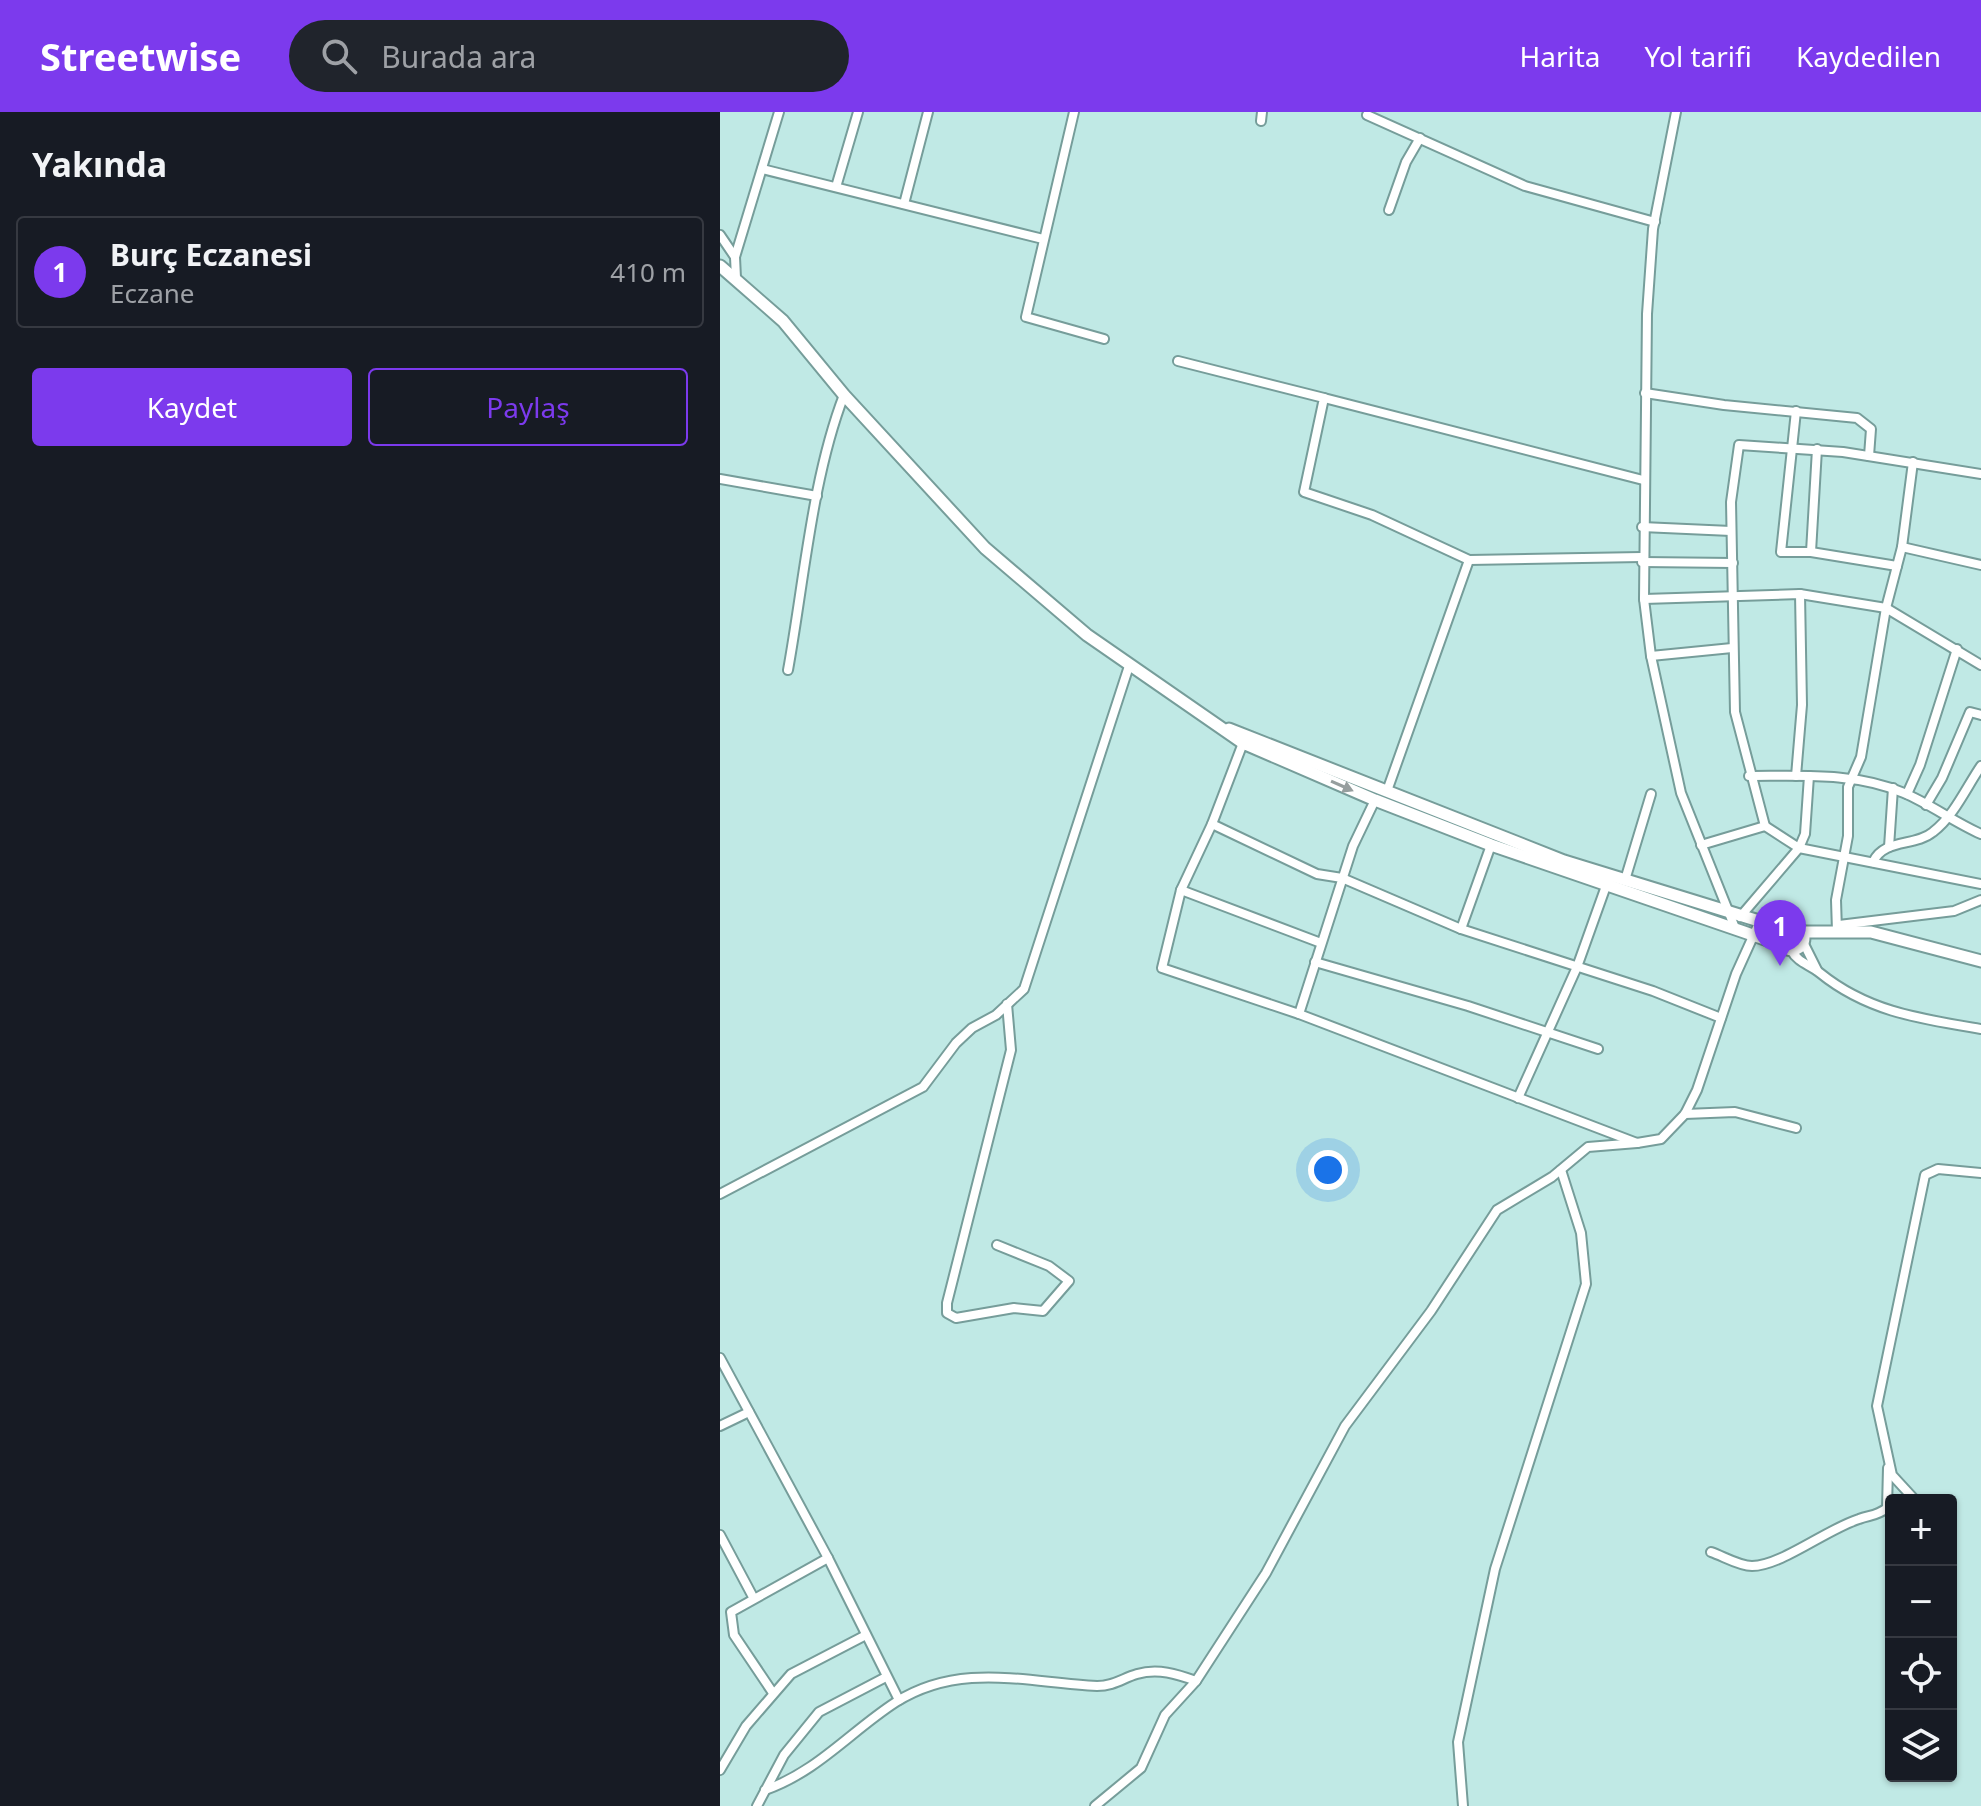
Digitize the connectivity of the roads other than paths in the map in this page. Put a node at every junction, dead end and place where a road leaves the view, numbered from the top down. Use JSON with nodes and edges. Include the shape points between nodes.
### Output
{"nodes":[{"id":1,"x":779,"y":112,"type":"edge"},
{"id":2,"x":858,"y":112,"type":"edge"},
{"id":3,"x":928,"y":112,"type":"edge"},
{"id":4,"x":1074,"y":112,"type":"edge"},
{"id":5,"x":1676,"y":112,"type":"edge"},
{"id":6,"x":1367,"y":115,"type":"dead end"},
{"id":7,"x":1420,"y":138,"type":"junction"},
{"id":8,"x":762,"y":169,"type":"junction"},
{"id":9,"x":836,"y":187,"type":"junction"},
{"id":10,"x":904,"y":204,"type":"junction"},
{"id":11,"x":1389,"y":210,"type":"dead end"},
{"id":12,"x":1655,"y":222,"type":"junction"},
{"id":13,"x":720,"y":235,"type":"edge"},
{"id":14,"x":1043,"y":239,"type":"junction"},
{"id":15,"x":735,"y":257,"type":"junction"},
{"id":16,"x":720,"y":266,"type":"edge"},
{"id":17,"x":736,"y":278,"type":"junction"},
{"id":18,"x":1104,"y":339,"type":"dead end"},
{"id":19,"x":1178,"y":361,"type":"dead end"},
{"id":20,"x":1645,"y":393,"type":"junction"},
{"id":21,"x":844,"y":395,"type":"junction"},
{"id":22,"x":1324,"y":398,"type":"junction"},
{"id":23,"x":1796,"y":411,"type":"junction"},
{"id":24,"x":1790,"y":447,"type":"junction"},
{"id":25,"x":1817,"y":449,"type":"junction"},
{"id":26,"x":1869,"y":456,"type":"junction"},
{"id":27,"x":1913,"y":462,"type":"junction"},
{"id":28,"x":1981,"y":474,"type":"edge"},
{"id":29,"x":720,"y":479,"type":"edge"},
{"id":30,"x":1643,"y":480,"type":"junction"},
{"id":31,"x":817,"y":496,"type":"junction"},
{"id":32,"x":1642,"y":527,"type":"junction"},
{"id":33,"x":1731,"y":531,"type":"junction"},
{"id":34,"x":1902,"y":547,"type":"junction"},
{"id":35,"x":1811,"y":552,"type":"junction"},
{"id":36,"x":1469,"y":560,"type":"junction"},
{"id":37,"x":1642,"y":560,"type":"junction"},
{"id":38,"x":1733,"y":563,"type":"junction"},
{"id":39,"x":1981,"y":565,"type":"edge"},
{"id":40,"x":1897,"y":566,"type":"junction"},
{"id":41,"x":1800,"y":594,"type":"junction"},
{"id":42,"x":1733,"y":597,"type":"junction"},
{"id":43,"x":1644,"y":599,"type":"junction"},
{"id":44,"x":1886,"y":608,"type":"junction"},
{"id":45,"x":1732,"y":648,"type":"junction"},
{"id":46,"x":1957,"y":649,"type":"junction"},
{"id":47,"x":1651,"y":656,"type":"junction"},
{"id":48,"x":1981,"y":665,"type":"edge"},
{"id":49,"x":1129,"y":666,"type":"junction"},
{"id":50,"x":788,"y":670,"type":"dead end"},
{"id":51,"x":1981,"y":715,"type":"edge"},
{"id":52,"x":1223,"y":727,"type":"junction"},
{"id":53,"x":1243,"y":743,"type":"junction"},
{"id":54,"x":1981,"y":766,"type":"edge"},
{"id":55,"x":1749,"y":776,"type":"junction"},
{"id":56,"x":1796,"y":776,"type":"junction"},
{"id":57,"x":1809,"y":776,"type":"junction"},
{"id":58,"x":1853,"y":778,"type":"junction"},
{"id":59,"x":1971,"y":780,"type":"junction"},
{"id":60,"x":1981,"y":784,"type":"edge"},
{"id":61,"x":1893,"y":788,"type":"junction"},
{"id":62,"x":1651,"y":794,"type":"dead end"},
{"id":63,"x":1907,"y":794,"type":"junction"},
{"id":64,"x":1393,"y":799,"type":"junction"},
{"id":65,"x":1375,"y":800,"type":"junction"},
{"id":66,"x":1926,"y":805,"type":"junction"},
{"id":67,"x":1948,"y":818,"type":"junction"},
{"id":68,"x":1212,"y":824,"type":"junction"},
{"id":69,"x":1765,"y":826,"type":"junction"},
{"id":70,"x":1981,"y":834,"type":"edge"},
{"id":71,"x":1491,"y":845,"type":"junction"},
{"id":72,"x":1701,"y":845,"type":"junction"},
{"id":73,"x":1889,"y":847,"type":"junction"},
{"id":74,"x":1799,"y":848,"type":"junction"},
{"id":75,"x":1846,"y":860,"type":"junction"},
{"id":76,"x":1873,"y":862,"type":"junction"},
{"id":77,"x":1342,"y":878,"type":"junction"},
{"id":78,"x":1625,"y":880,"type":"junction"},
{"id":79,"x":1981,"y":884,"type":"edge"},
{"id":80,"x":1606,"y":886,"type":"junction"},
{"id":81,"x":1181,"y":890,"type":"junction"},
{"id":82,"x":1981,"y":900,"type":"edge"},
{"id":83,"x":1735,"y":919,"type":"junction"},
{"id":84,"x":1760,"y":921,"type":"junction"},
{"id":85,"x":1838,"y":928,"type":"junction"},
{"id":86,"x":1461,"y":929,"type":"junction"},
{"id":87,"x":1785,"y":929,"type":"junction"},
{"id":88,"x":1755,"y":936,"type":"junction"},
{"id":89,"x":1802,"y":937,"type":"junction"},
{"id":90,"x":1321,"y":943,"type":"junction"},
{"id":91,"x":1787,"y":947,"type":"junction"},
{"id":92,"x":1981,"y":961,"type":"edge"},
{"id":93,"x":1315,"y":962,"type":"junction"},
{"id":94,"x":1577,"y":967,"type":"junction"},
{"id":95,"x":1817,"y":970,"type":"junction"},
{"id":96,"x":1007,"y":1004,"type":"junction"},
{"id":97,"x":1299,"y":1014,"type":"junction"},
{"id":98,"x":1721,"y":1018,"type":"junction"},
{"id":99,"x":1981,"y":1029,"type":"edge"},
{"id":100,"x":1547,"y":1034,"type":"junction"},
{"id":101,"x":1598,"y":1049,"type":"dead end"},
{"id":102,"x":1518,"y":1098,"type":"junction"},
{"id":103,"x":1685,"y":1114,"type":"junction"},
{"id":104,"x":1588,"y":1125,"type":"junction"},
{"id":105,"x":1796,"y":1128,"type":"dead end"},
{"id":106,"x":1637,"y":1143,"type":"junction"},
{"id":107,"x":1601,"y":1146,"type":"junction"},
{"id":108,"x":1561,"y":1170,"type":"junction"},
{"id":109,"x":1981,"y":1173,"type":"edge"},
{"id":110,"x":720,"y":1194,"type":"edge"},
{"id":111,"x":997,"y":1245,"type":"dead end"},
{"id":112,"x":720,"y":1358,"type":"edge"},
{"id":113,"x":749,"y":1412,"type":"junction"},
{"id":114,"x":720,"y":1426,"type":"edge"},
{"id":115,"x":1889,"y":1463,"type":"junction"},
{"id":116,"x":1909,"y":1494,"type":"edge"},
{"id":117,"x":720,"y":1535,"type":"edge"},
{"id":118,"x":1711,"y":1552,"type":"dead end"},
{"id":119,"x":828,"y":1558,"type":"junction"},
{"id":120,"x":753,"y":1597,"type":"junction"},
{"id":121,"x":866,"y":1635,"type":"junction"},
{"id":122,"x":886,"y":1677,"type":"junction"},
{"id":123,"x":1196,"y":1681,"type":"junction"},
{"id":124,"x":773,"y":1693,"type":"junction"},
{"id":125,"x":899,"y":1700,"type":"junction"},
{"id":126,"x":720,"y":1770,"type":"edge"},
{"id":127,"x":765,"y":1790,"type":"junction"},
{"id":128,"x":757,"y":1806,"type":"edge"},
{"id":129,"x":1095,"y":1806,"type":"edge"},
{"id":130,"x":1463,"y":1806,"type":"edge"}],
"edges":[{"from":1,"to":8,"type":"street"},
{"from":2,"to":9,"type":"street"},
{"from":3,"to":10,"type":"street"},
{"from":4,"to":14,"type":"street"},
{"from":5,"to":12,"type":"street"},
{"from":6,"to":7,"type":"street"},
{"from":7,"to":11,"type":"street"},
{"from":7,"to":12,"type":"street","via":[[1525,186]]},
{"from":8,"to":9,"type":"street"},
{"from":8,"to":15,"type":"street"},
{"from":9,"to":10,"type":"street"},
{"from":10,"to":14,"type":"street"},
{"from":12,"to":20,"type":"street"},
{"from":13,"to":15,"type":"street"},
{"from":14,"to":18,"type":"street","via":[[1026,317]]},
{"from":15,"to":17,"type":"street"},
{"from":16,"to":17,"type":"main road"},
{"from":17,"to":21,"type":"main road","via":[[783,321]]},
{"from":19,"to":22,"type":"street"},
{"from":20,"to":23,"type":"street"},
{"from":20,"to":30,"type":"street"},
{"from":21,"to":31,"type":"street"},
{"from":21,"to":49,"type":"main road","via":[[985,548]]},
{"from":22,"to":30,"type":"street"},
{"from":22,"to":36,"type":"street","via":[[1304,492],[1372,515]]},
{"from":23,"to":24,"type":"street"},
{"from":23,"to":26,"type":"street","via":[[1865,422],[1871,429]]},
{"from":24,"to":25,"type":"street"},
{"from":24,"to":33,"type":"street","via":[[1739,445]]},
{"from":24,"to":35,"type":"street","via":[[1781,552]]},
{"from":25,"to":26,"type":"street"},
{"from":25,"to":35,"type":"street"},
{"from":26,"to":27,"type":"street"},
{"from":27,"to":28,"type":"street"},
{"from":27,"to":34,"type":"street"},
{"from":29,"to":31,"type":"street"},
{"from":30,"to":32,"type":"street"},
{"from":31,"to":50,"type":"street"},
{"from":32,"to":33,"type":"street"},
{"from":32,"to":37,"type":"street"},
{"from":33,"to":38,"type":"street"},
{"from":34,"to":39,"type":"street"},
{"from":34,"to":40,"type":"street"},
{"from":35,"to":40,"type":"street"},
{"from":36,"to":37,"type":"street"},
{"from":36,"to":64,"type":"street"},
{"from":37,"to":38,"type":"street"},
{"from":37,"to":43,"type":"street"},
{"from":38,"to":42,"type":"street"},
{"from":40,"to":44,"type":"street"},
{"from":41,"to":42,"type":"street"},
{"from":41,"to":44,"type":"street"},
{"from":41,"to":56,"type":"street","via":[[1802,705]]},
{"from":42,"to":43,"type":"street"},
{"from":42,"to":45,"type":"street"},
{"from":43,"to":47,"type":"street"},
{"from":44,"to":46,"type":"street"},
{"from":44,"to":58,"type":"street"},
{"from":45,"to":47,"type":"street"},
{"from":45,"to":55,"type":"street","via":[[1735,712]]},
{"from":46,"to":48,"type":"street"},
{"from":46,"to":63,"type":"street"},
{"from":47,"to":72,"type":"street","via":[[1681,793]]},
{"from":49,"to":52,"type":"main road"},
{"from":49,"to":96,"type":"street","via":[[1061,865],[1037,957],[1024,989]]},
{"from":51,"to":66,"type":"street","via":[[1970,712]]},
{"from":52,"to":53,"type":"main road"},
{"from":52,"to":64,"type":"main road"},
{"from":53,"to":65,"type":"main road","one_way":true},
{"from":53,"to":68,"type":"street"},
{"from":54,"to":59,"type":"street"},
{"from":55,"to":56,"type":"street"},
{"from":55,"to":69,"type":"street"},
{"from":56,"to":57,"type":"street"},
{"from":57,"to":58,"type":"street"},
{"from":57,"to":74,"type":"street","via":[[1805,834]]},
{"from":58,"to":61,"type":"street"},
{"from":58,"to":75,"type":"street","via":[[1848,787]]},
{"from":59,"to":60,"type":"street"},
{"from":59,"to":67,"type":"street"},
{"from":61,"to":63,"type":"street"},
{"from":61,"to":73,"type":"street"},
{"from":62,"to":78,"type":"street"},
{"from":63,"to":66,"type":"street"},
{"from":64,"to":65,"type":"main road"},
{"from":64,"to":71,"type":"main road"},
{"from":64,"to":78,"type":"main road"},
{"from":65,"to":77,"type":"street"},
{"from":66,"to":67,"type":"street"},
{"from":67,"to":70,"type":"street"},
{"from":67,"to":73,"type":"street","via":[[1930,835]]},
{"from":68,"to":77,"type":"street","via":[[1317,874]]},
{"from":68,"to":81,"type":"street"},
{"from":69,"to":72,"type":"street"},
{"from":69,"to":74,"type":"street"},
{"from":71,"to":80,"type":"main road"},
{"from":71,"to":86,"type":"street"},
{"from":72,"to":83,"type":"street"},
{"from":73,"to":76,"type":"street"},
{"from":74,"to":75,"type":"street"},
{"from":74,"to":83,"type":"street"},
{"from":75,"to":76,"type":"street"},
{"from":75,"to":85,"type":"street","via":[[1836,900]]},
{"from":76,"to":79,"type":"street"},
{"from":77,"to":86,"type":"street"},
{"from":77,"to":90,"type":"street"},
{"from":78,"to":83,"type":"main road"},
{"from":80,"to":83,"type":"main road"},
{"from":80,"to":94,"type":"street"},
{"from":81,"to":90,"type":"street"},
{"from":81,"to":97,"type":"street","via":[[1162,968]]},
{"from":82,"to":85,"type":"street","via":[[1954,911]]},
{"from":83,"to":84,"type":"main road"},
{"from":83,"to":88,"type":"main road"},
{"from":84,"to":87,"type":"main road"},
{"from":84,"to":88,"type":"street"},
{"from":85,"to":89,"type":"main road"},
{"from":85,"to":92,"type":"main road","via":[[1906,938]]},
{"from":86,"to":94,"type":"street"},
{"from":87,"to":89,"type":"main road","via":[[1796,927]]},
{"from":87,"to":91,"type":"main road","via":[[1781,934]]},
{"from":88,"to":91,"type":"main road"},
{"from":88,"to":98,"type":"street"},
{"from":89,"to":91,"type":"main road"},
{"from":89,"to":95,"type":"street"},
{"from":90,"to":93,"type":"street"},
{"from":91,"to":95,"type":"street"},
{"from":93,"to":97,"type":"street"},
{"from":93,"to":100,"type":"street"},
{"from":94,"to":98,"type":"street"},
{"from":94,"to":100,"type":"street"},
{"from":95,"to":99,"type":"street","via":[[1848,994],[1882,1010]]},
{"from":96,"to":110,"type":"street","via":[[956,1043],[923,1087]]},
{"from":96,"to":111,"type":"street","via":[[1011,1050],[947,1313],[956,1318],[1014,1308],[1043,1311],[1067,1287],[1069,1281],[1049,1266]]},
{"from":97,"to":102,"type":"street"},
{"from":98,"to":103,"type":"street"},
{"from":100,"to":101,"type":"street"},
{"from":100,"to":102,"type":"street"},
{"from":102,"to":104,"type":"street"},
{"from":103,"to":105,"type":"street","via":[[1735,1112]]},
{"from":103,"to":106,"type":"street","via":[[1661,1139]]},
{"from":104,"to":106,"type":"street"},
{"from":104,"to":107,"type":"street"},
{"from":106,"to":107,"type":"street"},
{"from":107,"to":108,"type":"street","via":[[1588,1147]]},
{"from":108,"to":123,"type":"street","via":[[1497,1210],[1431,1311],[1345,1426],[1266,1573]]},
{"from":108,"to":130,"type":"street","via":[[1581,1233],[1586,1284],[1495,1569],[1458,1742]]},
{"from":109,"to":115,"type":"street","via":[[1938,1169],[1925,1175],[1877,1406]]},
{"from":112,"to":113,"type":"street"},
{"from":113,"to":114,"type":"street"},
{"from":113,"to":119,"type":"street"},
{"from":115,"to":116,"type":"street","via":[[1892,1475]]},
{"from":115,"to":118,"type":"street","via":[[1887,1508],[1878,1516],[1859,1518],[1776,1561],[1751,1566]]},
{"from":117,"to":120,"type":"street"},
{"from":119,"to":120,"type":"street"},
{"from":119,"to":121,"type":"street"},
{"from":120,"to":124,"type":"street","via":[[731,1612],[734,1635]]},
{"from":121,"to":122,"type":"street"},
{"from":121,"to":124,"type":"street","via":[[791,1674]]},
{"from":122,"to":125,"type":"street"},
{"from":122,"to":127,"type":"street","via":[[819,1712],[784,1755]]},
{"from":123,"to":125,"type":"street","via":[[1149,1671],[1107,1686],[997,1674],[969,1677]]},
{"from":123,"to":129,"type":"street","via":[[1165,1715],[1141,1768]]},
{"from":124,"to":126,"type":"street"},
{"from":125,"to":127,"type":"street","via":[[805,1772]]},
{"from":127,"to":128,"type":"street"}]}
